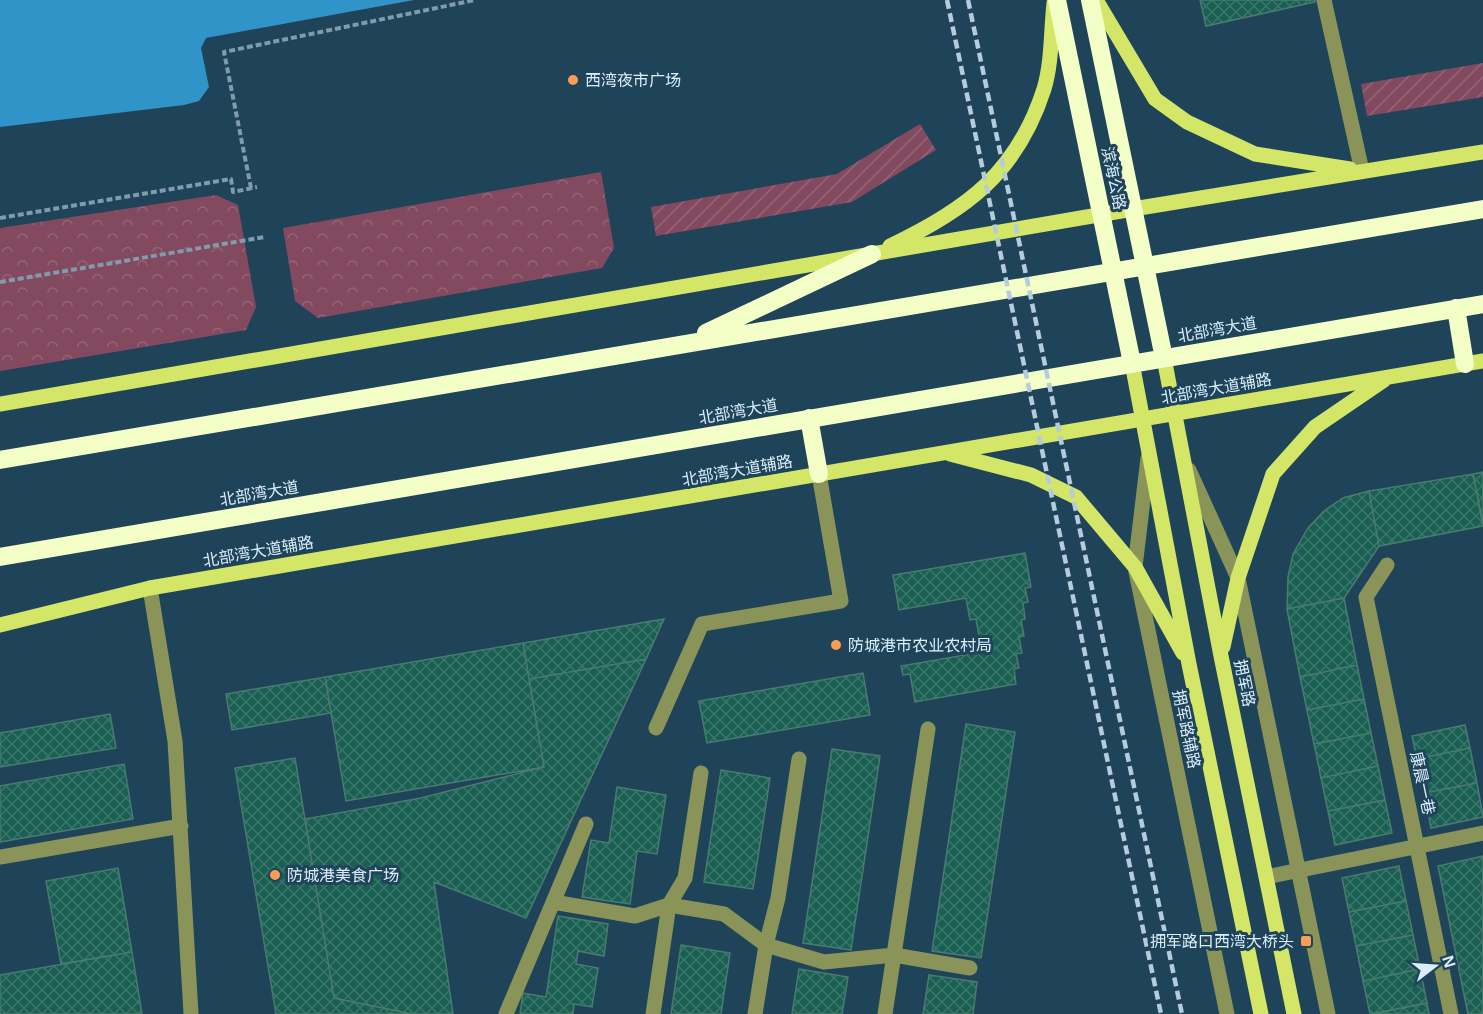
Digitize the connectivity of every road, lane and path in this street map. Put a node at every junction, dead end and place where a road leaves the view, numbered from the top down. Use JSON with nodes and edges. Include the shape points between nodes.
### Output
{"nodes":[{"id":1,"x":475,"y":0,"type":"edge"},
{"id":2,"x":1056,"y":0,"type":"edge"},
{"id":3,"x":1090,"y":0,"type":"edge"},
{"id":4,"x":1096,"y":0,"type":"edge"},
{"id":5,"x":1324,"y":0,"type":"edge"},
{"id":6,"x":1483,"y":152,"type":"edge"},
{"id":7,"x":1362,"y":171,"type":"junction"},
{"id":8,"x":1133,"y":209,"type":"junction"},
{"id":9,"x":1483,"y":209,"type":"edge"},
{"id":10,"x":1101,"y":215,"type":"junction"},
{"id":11,"x":0,"y":218,"type":"edge"},
{"id":12,"x":265,"y":237,"type":"dead end"},
{"id":13,"x":872,"y":254,"type":"junction"},
{"id":14,"x":1145,"y":264,"type":"junction"},
{"id":15,"x":1112,"y":270,"type":"junction"},
{"id":16,"x":0,"y":282,"type":"edge"},
{"id":17,"x":1483,"y":304,"type":"edge"},
{"id":18,"x":1456,"y":308,"type":"junction"},
{"id":19,"x":686,"y":343,"type":"junction"},
{"id":20,"x":1164,"y":358,"type":"junction"},
{"id":21,"x":1474,"y":362,"type":"edge"},
{"id":22,"x":1132,"y":363,"type":"junction"},
{"id":23,"x":1389,"y":376,"type":"junction"},
{"id":24,"x":0,"y":404,"type":"edge"},
{"id":25,"x":1175,"y":413,"type":"junction"},
{"id":26,"x":809,"y":418,"type":"junction"},
{"id":27,"x":1143,"y":418,"type":"junction"},
{"id":28,"x":1149,"y":450,"type":"junction"},
{"id":29,"x":944,"y":452,"type":"junction"},
{"id":30,"x":0,"y":460,"type":"edge"},
{"id":31,"x":1185,"y":462,"type":"junction"},
{"id":32,"x":819,"y":474,"type":"junction"},
{"id":33,"x":0,"y":557,"type":"edge"},
{"id":34,"x":1387,"y":565,"type":"dead end"},
{"id":35,"x":1135,"y":567,"type":"junction"},
{"id":36,"x":1238,"y":578,"type":"junction"},
{"id":37,"x":150,"y":588,"type":"junction"},
{"id":38,"x":0,"y":625,"type":"edge"},
{"id":39,"x":1221,"y":656,"type":"junction"},
{"id":40,"x":1189,"y":664,"type":"junction"},
{"id":41,"x":656,"y":728,"type":"dead end"},
{"id":42,"x":928,"y":729,"type":"dead end"},
{"id":43,"x":799,"y":759,"type":"dead end"},
{"id":44,"x":701,"y":773,"type":"dead end"},
{"id":45,"x":586,"y":824,"type":"dead end"},
{"id":46,"x":182,"y":826,"type":"junction"},
{"id":47,"x":1483,"y":833,"type":"edge"},
{"id":48,"x":1417,"y":846,"type":"junction"},
{"id":49,"x":0,"y":857,"type":"edge"},
{"id":50,"x":1298,"y":871,"type":"junction"},
{"id":51,"x":1266,"y":877,"type":"junction"},
{"id":52,"x":553,"y":902,"type":"junction"},
{"id":53,"x":669,"y":905,"type":"junction"},
{"id":54,"x":766,"y":945,"type":"junction"},
{"id":55,"x":894,"y":955,"type":"junction"},
{"id":56,"x":970,"y":968,"type":"dead end"},
{"id":57,"x":191,"y":1014,"type":"edge"},
{"id":58,"x":506,"y":1014,"type":"edge"},
{"id":59,"x":653,"y":1014,"type":"edge"},
{"id":60,"x":755,"y":1014,"type":"edge"},
{"id":61,"x":885,"y":1014,"type":"edge"},
{"id":62,"x":1227,"y":1014,"type":"edge"},
{"id":63,"x":1261,"y":1014,"type":"edge"},
{"id":64,"x":1294,"y":1014,"type":"edge"},
{"id":65,"x":1328,"y":1014,"type":"edge"},
{"id":66,"x":1451,"y":1014,"type":"edge"}],
"edges":[{"from":1,"to":11,"type":"path","via":[[224,52],[254,188],[233,192],[231,179]]},
{"from":2,"to":10,"type":"highway","name":"滨海公路"},
{"from":2,"to":13,"type":"main road","via":[[1044,87],[1027,132],[1002,170],[975,197],[936,224]]},
{"from":3,"to":8,"type":"highway","name":"滨海公路"},
{"from":4,"to":7,"type":"main road","via":[[1155,99],[1187,123],[1255,154]]},
{"from":5,"to":7,"type":"street"},
{"from":6,"to":7,"type":"main road"},
{"from":7,"to":8,"type":"main road"},
{"from":8,"to":10,"type":"main road"},
{"from":8,"to":14,"type":"highway","name":"滨海公路"},
{"from":9,"to":14,"type":"highway"},
{"from":10,"to":13,"type":"main road"},
{"from":10,"to":15,"type":"highway","name":"滨海公路"},
{"from":12,"to":16,"type":"path"},
{"from":13,"to":19,"type":"highway"},
{"from":13,"to":24,"type":"main road"},
{"from":14,"to":15,"type":"highway"},
{"from":14,"to":20,"type":"highway","name":"滨海公路"},
{"from":15,"to":19,"type":"highway"},
{"from":15,"to":22,"type":"highway","name":"滨海公路"},
{"from":17,"to":18,"type":"highway","name":"北部湾大道"},
{"from":18,"to":20,"type":"highway","name":"北部湾大道"},
{"from":18,"to":21,"type":"highway"},
{"from":19,"to":30,"type":"highway"},
{"from":20,"to":22,"type":"highway","name":"北部湾大道"},
{"from":20,"to":25,"type":"main road","name":"拥军路"},
{"from":21,"to":23,"type":"main road","name":"北部湾大道辅路"},
{"from":22,"to":26,"type":"highway","name":"北部湾大道"},
{"from":22,"to":27,"type":"main road"},
{"from":23,"to":25,"type":"main road","name":"北部湾大道辅路"},
{"from":23,"to":36,"type":"main road","via":[[1315,427],[1274,474]]},
{"from":25,"to":27,"type":"main road","name":"北部湾大道辅路"},
{"from":25,"to":31,"type":"main road","name":"拥军路"},
{"from":26,"to":32,"type":"highway"},
{"from":26,"to":33,"type":"highway","name":"北部湾大道"},
{"from":27,"to":28,"type":"main road"},
{"from":27,"to":29,"type":"main road","name":"北部湾大道辅路"},
{"from":28,"to":35,"type":"street","name":"拥军路辅路"},
{"from":28,"to":40,"type":"main road"},
{"from":29,"to":32,"type":"main road","name":"北部湾大道辅路"},
{"from":29,"to":35,"type":"main road","via":[[1031,476],[1076,497]]},
{"from":31,"to":36,"type":"street"},
{"from":31,"to":39,"type":"main road","name":"拥军路"},
{"from":32,"to":37,"type":"main road","name":"北部湾大道辅路"},
{"from":32,"to":41,"type":"street","via":[[841,601],[702,624]]},
{"from":34,"to":48,"type":"street","name":"康晨一巷","via":[[1366,597]]},
{"from":35,"to":40,"type":"main road"},
{"from":35,"to":62,"type":"street","name":"拥军路辅路"},
{"from":36,"to":39,"type":"main road"},
{"from":36,"to":50,"type":"street"},
{"from":37,"to":38,"type":"main road","name":"北部湾大道辅路"},
{"from":37,"to":46,"type":"street","via":[[175,741]]},
{"from":39,"to":51,"type":"main road","name":"拥军路"},
{"from":40,"to":63,"type":"main road"},
{"from":42,"to":55,"type":"street"},
{"from":43,"to":54,"type":"street","via":[[778,898]]},
{"from":44,"to":53,"type":"street","via":[[685,878]]},
{"from":45,"to":52,"type":"street"},
{"from":46,"to":49,"type":"street"},
{"from":46,"to":57,"type":"street"},
{"from":47,"to":48,"type":"street"},
{"from":48,"to":50,"type":"street"},
{"from":48,"to":66,"type":"street","name":"康晨一巷"},
{"from":50,"to":51,"type":"street"},
{"from":50,"to":65,"type":"street"},
{"from":51,"to":64,"type":"main road","name":"拥军路"},
{"from":52,"to":53,"type":"street","via":[[635,916]]},
{"from":52,"to":58,"type":"street"},
{"from":53,"to":54,"type":"street","via":[[724,914]]},
{"from":53,"to":59,"type":"street"},
{"from":54,"to":55,"type":"street","via":[[824,962]]},
{"from":54,"to":60,"type":"street"},
{"from":55,"to":56,"type":"street"},
{"from":55,"to":61,"type":"street"}]}
